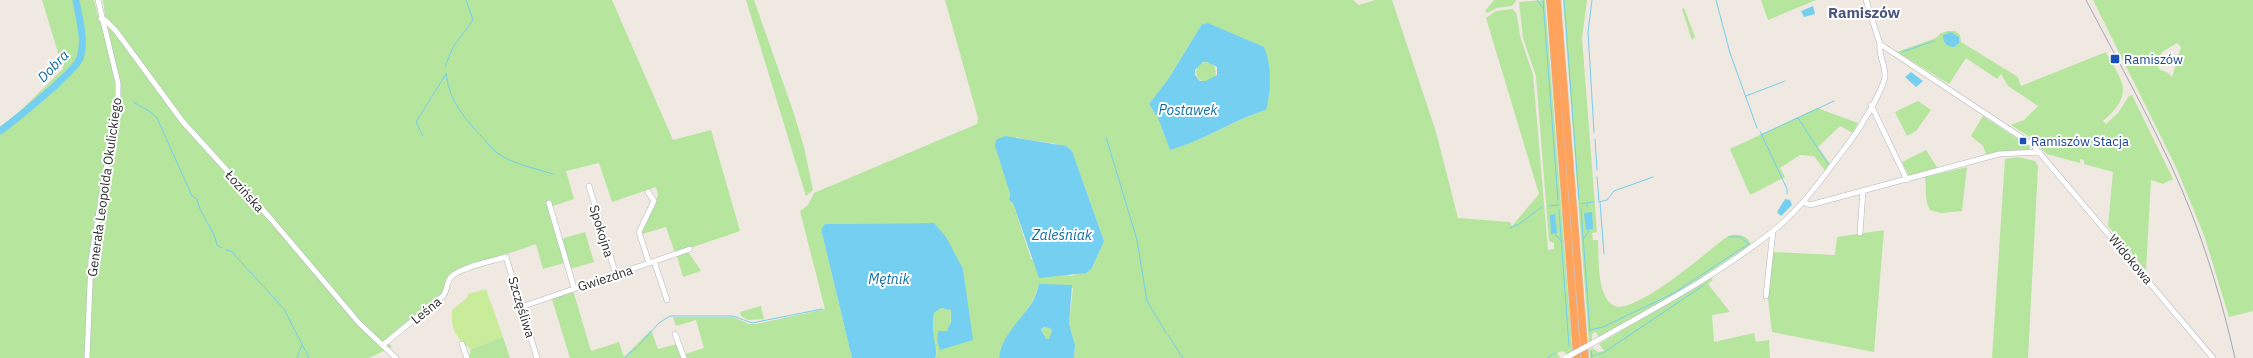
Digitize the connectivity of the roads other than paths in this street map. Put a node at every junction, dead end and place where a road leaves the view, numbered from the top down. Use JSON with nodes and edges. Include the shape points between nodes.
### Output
{"nodes":[{"id":1,"x":98,"y":0,"type":"edge"},
{"id":2,"x":1550,"y":0,"type":"edge"},
{"id":3,"x":1557,"y":0,"type":"edge"},
{"id":4,"x":1866,"y":0,"type":"edge"},
{"id":5,"x":101,"y":19,"type":"junction"},
{"id":6,"x":1880,"y":44,"type":"junction"},
{"id":7,"x":1872,"y":105,"type":"junction"},
{"id":8,"x":2040,"y":152,"type":"junction"},
{"id":9,"x":1907,"y":180,"type":"junction"},
{"id":10,"x":589,"y":186,"type":"dead end"},
{"id":11,"x":1863,"y":191,"type":"junction"},
{"id":12,"x":648,"y":192,"type":"dead end"},
{"id":13,"x":1803,"y":202,"type":"junction"},
{"id":14,"x":550,"y":203,"type":"dead end"},
{"id":15,"x":1773,"y":231,"type":"junction"},
{"id":16,"x":1860,"y":234,"type":"dead end"},
{"id":17,"x":690,"y":249,"type":"dead end"},
{"id":18,"x":506,"y":257,"type":"joint"},
{"id":19,"x":651,"y":262,"type":"junction"},
{"id":20,"x":616,"y":275,"type":"junction"},
{"id":21,"x":574,"y":288,"type":"junction"},
{"id":22,"x":1766,"y":296,"type":"dead end"},
{"id":23,"x":667,"y":300,"type":"dead end"},
{"id":24,"x":521,"y":307,"type":"junction"},
{"id":25,"x":676,"y":334,"type":"dead end"},
{"id":26,"x":384,"y":344,"type":"junction"},
{"id":27,"x":462,"y":344,"type":"dead end"},
{"id":28,"x":87,"y":358,"type":"edge"},
{"id":29,"x":396,"y":358,"type":"edge"},
{"id":30,"x":467,"y":358,"type":"edge"},
{"id":31,"x":537,"y":358,"type":"edge"},
{"id":32,"x":684,"y":358,"type":"edge"},
{"id":33,"x":1567,"y":358,"type":"edge"},
{"id":34,"x":1577,"y":358,"type":"edge"},
{"id":35,"x":1585,"y":358,"type":"edge"},
{"id":36,"x":2213,"y":358,"type":"edge"}],
"edges":[{"from":1,"to":5,"type":"street","name":"Generała Leopolda Okulickiego"},
{"from":2,"to":34,"type":"highway"},
{"from":3,"to":35,"type":"highway"},
{"from":4,"to":6,"type":"street"},
{"from":5,"to":26,"type":"street","name":"Łozińska","via":[[120,35],[184,122],[359,323]]},
{"from":5,"to":28,"type":"street","name":"Generała Leopolda Okulickiego","via":[[118,83],[118,103],[91,260]]},
{"from":6,"to":7,"type":"street","via":[[1879,51],[1885,77]]},
{"from":6,"to":8,"type":"street","name":"Widokowa","via":[[2022,137]]},
{"from":7,"to":9,"type":"street"},
{"from":7,"to":13,"type":"street","via":[[1855,135]]},
{"from":8,"to":9,"type":"street","via":[[1999,154]]},
{"from":8,"to":36,"type":"street","name":"Widokowa"},
{"from":9,"to":11,"type":"street"},
{"from":10,"to":20,"type":"street","name":"Spokojna"},
{"from":11,"to":13,"type":"street","via":[[1810,205]]},
{"from":11,"to":16,"type":"street"},
{"from":12,"to":19,"type":"street","via":[[654,201],[639,232]]},
{"from":13,"to":15,"type":"street"},
{"from":14,"to":21,"type":"street"},
{"from":15,"to":22,"type":"street"},
{"from":15,"to":33,"type":"street","bridge":true,"via":[[1700,282]]},
{"from":17,"to":19,"type":"street","name":"Gwiezdna"},
{"from":18,"to":24,"type":"street","name":"Szczęśliwa"},
{"from":18,"to":26,"type":"street","name":"Leśna","via":[[457,272],[448,282],[444,296]]},
{"from":19,"to":20,"type":"street","name":"Gwiezdna"},
{"from":19,"to":23,"type":"street"},
{"from":20,"to":21,"type":"street","name":"Gwiezdna"},
{"from":21,"to":24,"type":"street","name":"Gwiezdna"},
{"from":24,"to":31,"type":"street","name":"Szczęśliwa"},
{"from":25,"to":32,"type":"street"},
{"from":26,"to":29,"type":"street","name":"Łozińska"},
{"from":27,"to":30,"type":"street"}]}
